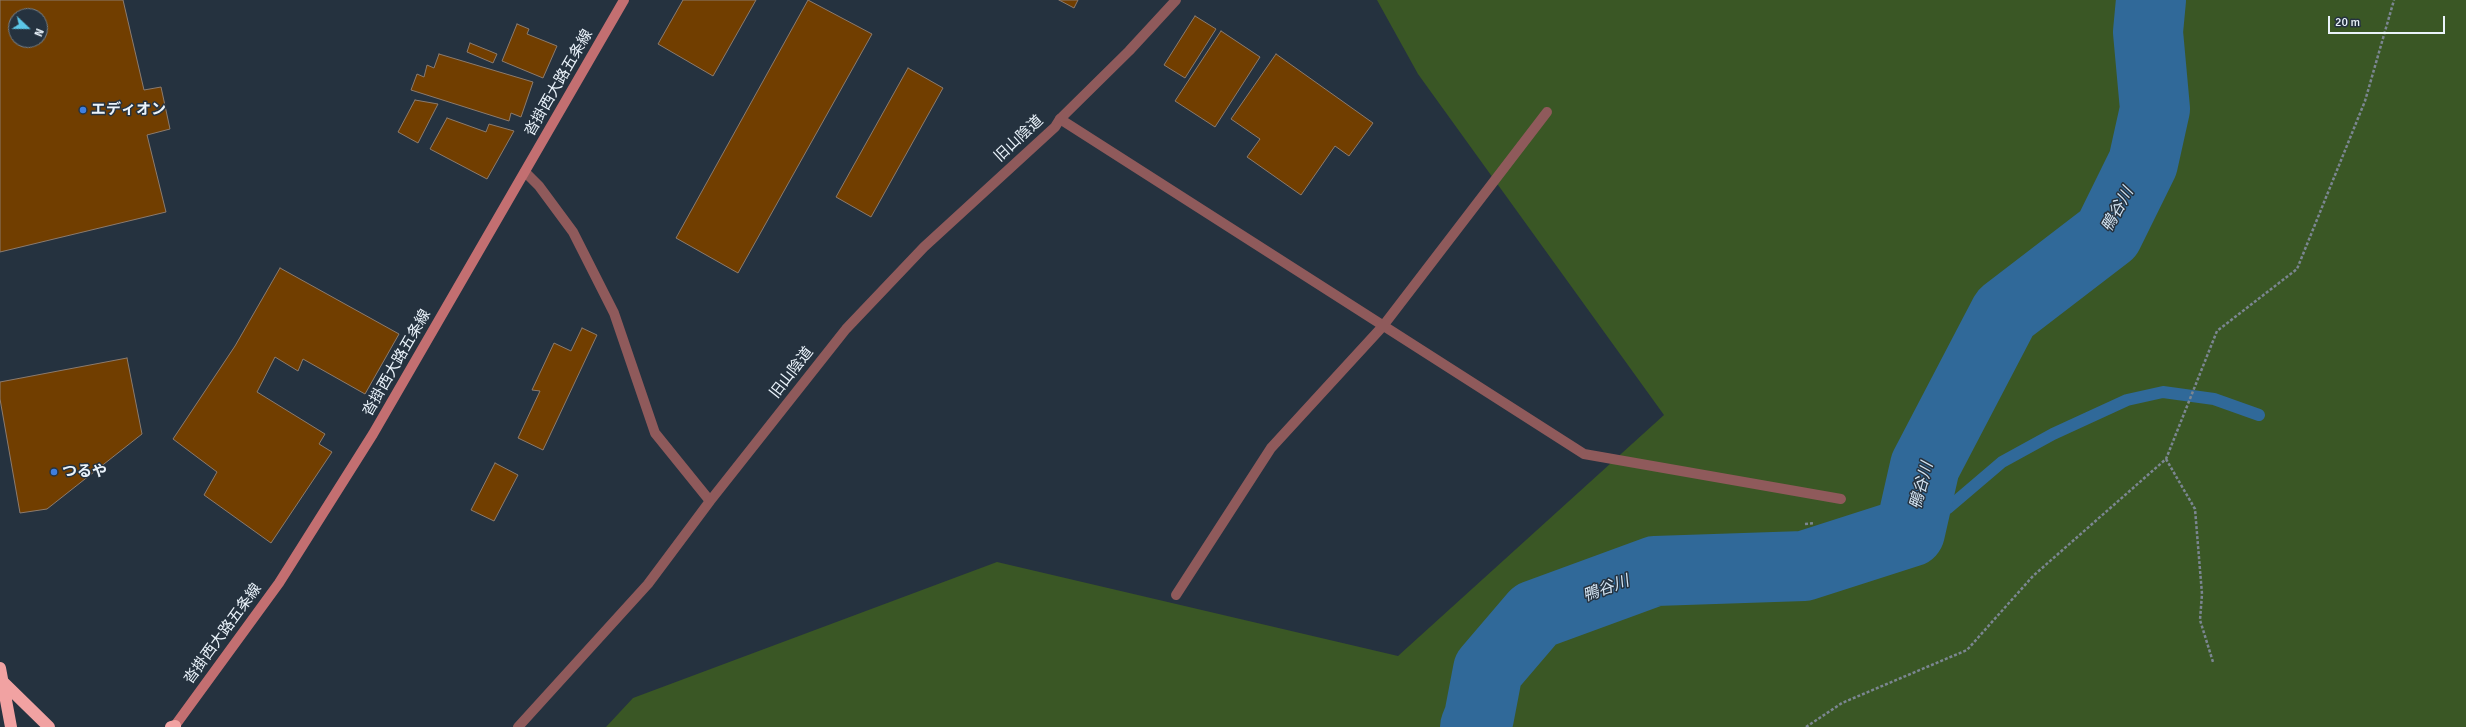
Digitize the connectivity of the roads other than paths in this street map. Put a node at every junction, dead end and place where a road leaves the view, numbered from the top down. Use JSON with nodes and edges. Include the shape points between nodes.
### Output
{"nodes":[{"id":1,"x":624,"y":0,"type":"edge"},
{"id":2,"x":1176,"y":0,"type":"edge"},
{"id":3,"x":1547,"y":112,"type":"dead end"},
{"id":4,"x":1060,"y":119,"type":"junction"},
{"id":5,"x":525,"y":172,"type":"junction"},
{"id":6,"x":1383,"y":326,"type":"junction"},
{"id":7,"x":1841,"y":499,"type":"dead end"},
{"id":8,"x":710,"y":501,"type":"junction"},
{"id":9,"x":1176,"y":595,"type":"dead end"},
{"id":10,"x":0,"y":668,"type":"edge"},
{"id":11,"x":3,"y":682,"type":"junction"},
{"id":12,"x":11,"y":727,"type":"edge"},
{"id":13,"x":49,"y":727,"type":"edge"},
{"id":14,"x":173,"y":727,"type":"edge"},
{"id":15,"x":518,"y":727,"type":"edge"}],
"edges":[{"from":1,"to":5,"type":"main road","name":"沓掛西大路五条線"},
{"from":2,"to":4,"type":"street","name":"旧山陰道"},
{"from":3,"to":6,"type":"street"},
{"from":4,"to":6,"type":"street"},
{"from":4,"to":8,"type":"street","name":"旧山陰道","via":[[1055,127],[924,247],[846,329]]},
{"from":5,"to":8,"type":"street","via":[[539,186],[573,232],[614,313],[655,433]]},
{"from":5,"to":14,"type":"main road","name":"沓掛西大路五条線","via":[[373,434],[279,583]]},
{"from":6,"to":7,"type":"street","via":[[1584,454]]},
{"from":6,"to":9,"type":"street","via":[[1271,448]]},
{"from":8,"to":15,"type":"street","name":"旧山陰道","via":[[648,584]]},
{"from":10,"to":11,"type":"highway"},
{"from":11,"to":12,"type":"highway"},
{"from":11,"to":13,"type":"highway"}]}
